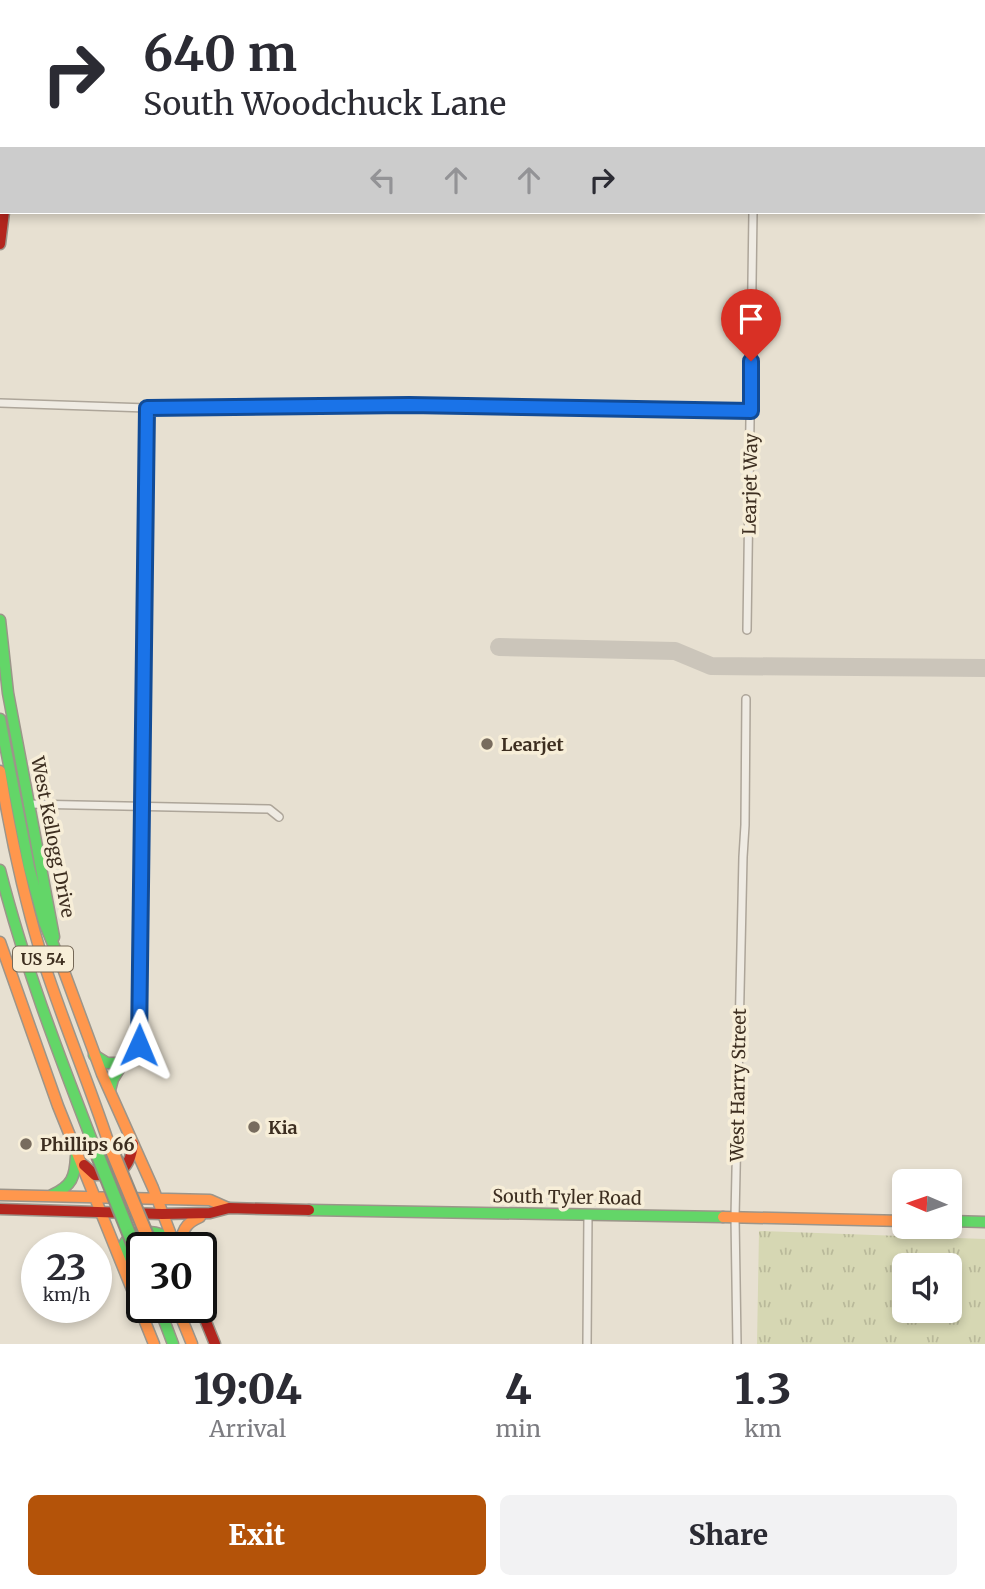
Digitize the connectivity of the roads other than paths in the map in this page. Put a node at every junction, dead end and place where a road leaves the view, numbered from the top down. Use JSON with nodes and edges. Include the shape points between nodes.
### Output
{"nodes":[{"id":1,"x":4,"y":214,"type":"edge"},
{"id":2,"x":753,"y":214,"type":"edge"},
{"id":3,"x":0,"y":244,"type":"edge"},
{"id":4,"x":0,"y":403,"type":"edge"},
{"id":5,"x":147,"y":408,"type":"junction"},
{"id":6,"x":751,"y":411,"type":"junction"},
{"id":7,"x":0,"y":620,"type":"edge"},
{"id":8,"x":747,"y":631,"type":"dead end"},
{"id":9,"x":746,"y":699,"type":"dead end"},
{"id":10,"x":0,"y":719,"type":"edge"},
{"id":11,"x":0,"y":771,"type":"edge"},
{"id":12,"x":28,"y":804,"type":"junction"},
{"id":13,"x":143,"y":806,"type":"junction"},
{"id":14,"x":279,"y":817,"type":"dead end"},
{"id":15,"x":0,"y":870,"type":"edge"},
{"id":16,"x":0,"y":942,"type":"edge"},
{"id":17,"x":60,"y":961,"type":"junction"},
{"id":18,"x":94,"y":1055,"type":"junction"},
{"id":19,"x":123,"y":1063,"type":"junction"},
{"id":20,"x":110,"y":1090,"type":"junction"},
{"id":21,"x":133,"y":1141,"type":"junction"},
{"id":22,"x":78,"y":1155,"type":"junction"},
{"id":23,"x":0,"y":1195,"type":"edge"},
{"id":24,"x":50,"y":1196,"type":"junction"},
{"id":25,"x":94,"y":1197,"type":"junction"},
{"id":26,"x":157,"y":1198,"type":"junction"},
{"id":27,"x":229,"y":1208,"type":"junction"},
{"id":28,"x":0,"y":1209,"type":"edge"},
{"id":29,"x":99,"y":1212,"type":"junction"},
{"id":30,"x":210,"y":1213,"type":"junction"},
{"id":31,"x":163,"y":1214,"type":"junction"},
{"id":32,"x":588,"y":1214,"type":"junction"},
{"id":33,"x":735,"y":1217,"type":"junction"},
{"id":34,"x":892,"y":1220,"type":"edge"},
{"id":35,"x":962,"y":1222,"type":"edge"},
{"id":36,"x":985,"y":1222,"type":"edge"},
{"id":37,"x":128,"y":1232,"type":"edge"},
{"id":38,"x":145,"y":1232,"type":"edge"},
{"id":39,"x":171,"y":1232,"type":"edge"},
{"id":40,"x":182,"y":1232,"type":"edge"},
{"id":41,"x":126,"y":1243,"type":"edge"},
{"id":42,"x":122,"y":1263,"type":"junction"},
{"id":43,"x":165,"y":1323,"type":"edge"},
{"id":44,"x":183,"y":1323,"type":"edge"},
{"id":45,"x":206,"y":1323,"type":"edge"},
{"id":46,"x":154,"y":1344,"type":"edge"},
{"id":47,"x":173,"y":1344,"type":"edge"},
{"id":48,"x":192,"y":1344,"type":"edge"},
{"id":49,"x":215,"y":1344,"type":"edge"},
{"id":50,"x":587,"y":1344,"type":"edge"},
{"id":51,"x":737,"y":1344,"type":"edge"}],
"edges":[{"from":1,"to":3,"type":"main road"},
{"from":2,"to":6,"type":"street","name":"Learjet Way"},
{"from":4,"to":5,"type":"street"},
{"from":5,"to":6,"type":"street","via":[[409,405]]},
{"from":5,"to":13,"type":"street"},
{"from":6,"to":8,"type":"street","name":"Learjet Way"},
{"from":7,"to":12,"type":"main road","name":"West Kellogg Drive"},
{"from":9,"to":33,"type":"street","name":"West Harry Street"},
{"from":10,"to":17,"type":"main road","via":[[29,867]]},
{"from":11,"to":38,"type":"main road","number":"US 54","bridge":true,"via":[[14,846],[50,980]]},
{"from":12,"to":13,"type":"street"},
{"from":12,"to":17,"type":"main road","name":"West Kellogg Drive"},
{"from":13,"to":14,"type":"street","via":[[269,809]]},
{"from":13,"to":19,"type":"street","via":[[139,1045],[135,1055]]},
{"from":15,"to":37,"type":"main road","number":"US 54","bridge":true,"via":[[46,1021]]},
{"from":16,"to":22,"type":"main road"},
{"from":17,"to":18,"type":"main road","name":"West Kellogg Drive"},
{"from":18,"to":19,"type":"main road","via":[[107,1063]]},
{"from":18,"to":20,"type":"main road","name":"West Kellogg Drive"},
{"from":19,"to":20,"type":"main road"},
{"from":20,"to":21,"type":"main road","name":"West Kellogg Drive"},
{"from":21,"to":22,"type":"main road","via":[[130,1162],[110,1175],[88,1171]]},
{"from":21,"to":26,"type":"main road","name":"West Kellogg Drive"},
{"from":22,"to":24,"type":"main road","via":[[72,1182]]},
{"from":22,"to":25,"type":"main road"},
{"from":23,"to":24,"type":"main road","name":"South Tyler Road"},
{"from":24,"to":25,"type":"main road","name":"South Tyler Road"},
{"from":25,"to":26,"type":"main road","name":"South Tyler Road"},
{"from":25,"to":29,"type":"main road"},
{"from":26,"to":27,"type":"main road","name":"South Tyler Road","via":[[210,1200]]},
{"from":26,"to":31,"type":"main road","name":"West Kellogg Drive"},
{"from":27,"to":30,"type":"main road","name":"South Tyler Road"},
{"from":27,"to":32,"type":"main road","name":"South Tyler Road"},
{"from":28,"to":29,"type":"main road","name":"South Tyler Road"},
{"from":29,"to":31,"type":"main road","name":"South Tyler Road"},
{"from":29,"to":42,"type":"main road"},
{"from":30,"to":31,"type":"main road","name":"South Tyler Road"},
{"from":30,"to":40,"type":"main road","via":[[189,1220]]},
{"from":31,"to":39,"type":"main road","name":"West Kellogg Drive"},
{"from":32,"to":33,"type":"main road","name":"South Tyler Road"},
{"from":32,"to":50,"type":"street"},
{"from":33,"to":34,"type":"main road","name":"South Tyler Road"},
{"from":33,"to":51,"type":"street","name":"West Harry Street"},
{"from":35,"to":36,"type":"main road"},
{"from":41,"to":42,"type":"main road"},
{"from":42,"to":46,"type":"main road"},
{"from":43,"to":47,"type":"main road"},
{"from":44,"to":48,"type":"main road"},
{"from":45,"to":49,"type":"main road"}]}
